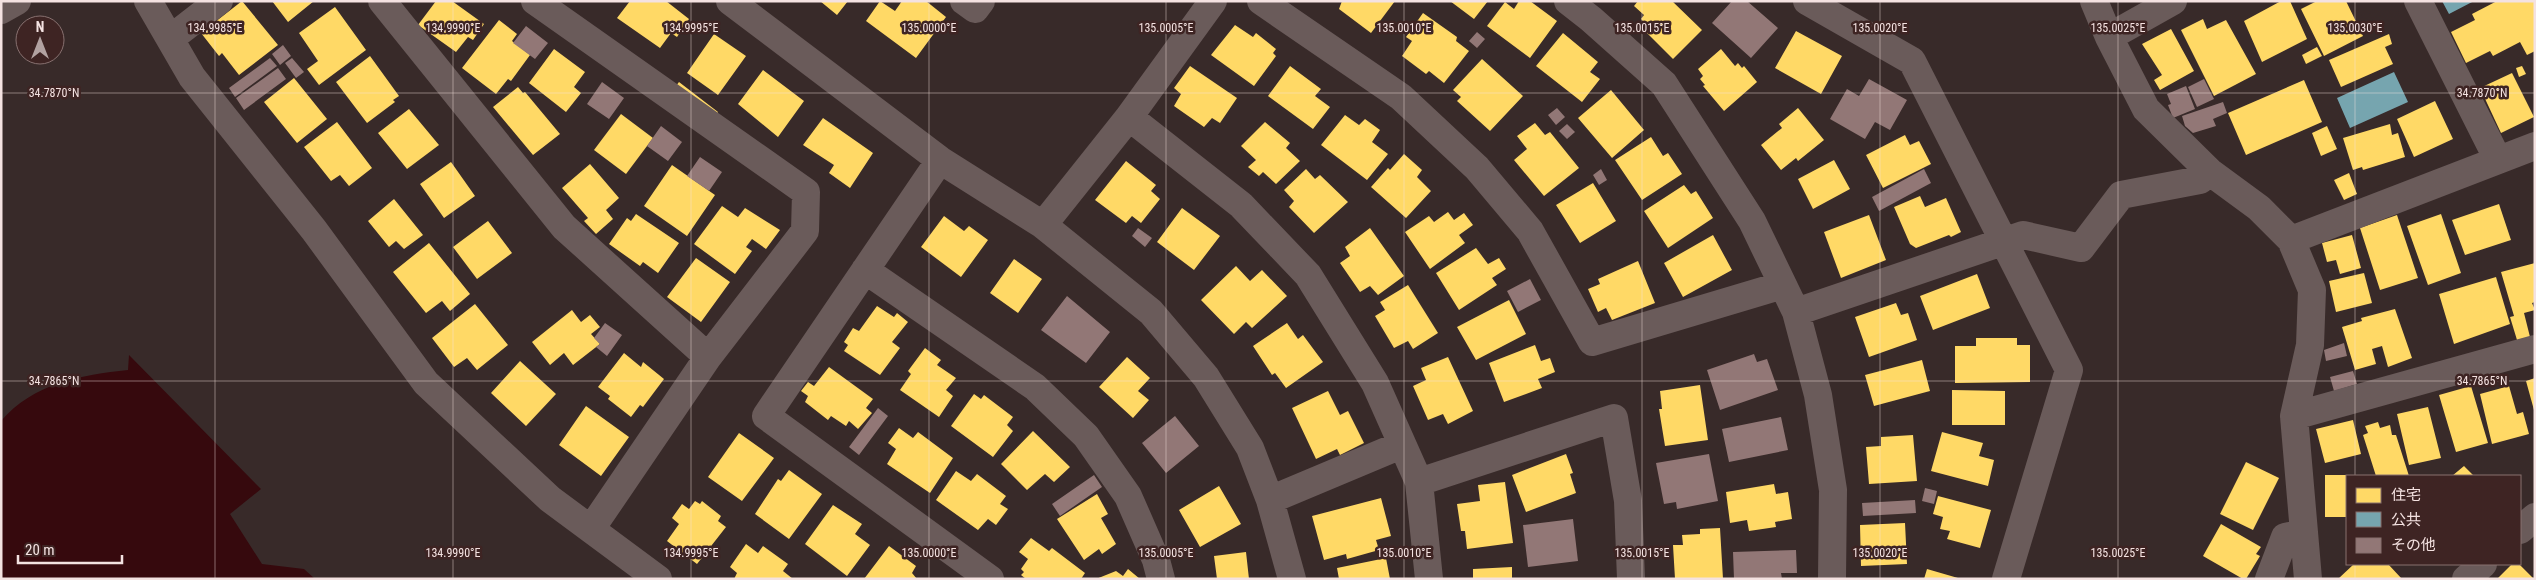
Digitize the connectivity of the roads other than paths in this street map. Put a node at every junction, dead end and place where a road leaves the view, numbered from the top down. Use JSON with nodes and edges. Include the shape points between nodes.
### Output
{"nodes":[{"id":1,"x":17,"y":1,"type":"edge"},
{"id":2,"x":148,"y":1,"type":"edge"},
{"id":3,"x":219,"y":1,"type":"edge"},
{"id":4,"x":382,"y":1,"type":"edge"},
{"id":5,"x":535,"y":1,"type":"edge"},
{"id":6,"x":730,"y":1,"type":"edge"},
{"id":7,"x":964,"y":1,"type":"edge"},
{"id":8,"x":981,"y":1,"type":"edge"},
{"id":9,"x":1213,"y":1,"type":"edge"},
{"id":10,"x":1261,"y":1,"type":"edge"},
{"id":11,"x":1568,"y":1,"type":"edge"},
{"id":12,"x":1807,"y":1,"type":"edge"},
{"id":13,"x":2094,"y":1,"type":"edge"},
{"id":14,"x":2173,"y":1,"type":"edge"},
{"id":15,"x":2418,"y":1,"type":"edge"},
{"id":16,"x":1,"y":10,"type":"edge"},
{"id":17,"x":2108,"y":37,"type":"junction"},
{"id":18,"x":170,"y":38,"type":"junction"},
{"id":19,"x":1129,"y":118,"type":"junction"},
{"id":20,"x":2535,"y":146,"type":"edge"},
{"id":21,"x":940,"y":160,"type":"junction"},
{"id":22,"x":2498,"y":160,"type":"junction"},
{"id":23,"x":2210,"y":172,"type":"junction"},
{"id":24,"x":1043,"y":225,"type":"junction"},
{"id":25,"x":2291,"y":240,"type":"junction"},
{"id":26,"x":2004,"y":241,"type":"junction"},
{"id":27,"x":865,"y":270,"type":"junction"},
{"id":28,"x":1783,"y":285,"type":"junction"},
{"id":29,"x":1796,"y":312,"type":"junction"},
{"id":30,"x":2535,"y":350,"type":"edge"},
{"id":31,"x":708,"y":357,"type":"junction"},
{"id":32,"x":2294,"y":416,"type":"junction"},
{"id":33,"x":1401,"y":445,"type":"junction"},
{"id":34,"x":1419,"y":482,"type":"junction"},
{"id":35,"x":1270,"y":500,"type":"junction"},
{"id":36,"x":2535,"y":517,"type":"edge"},
{"id":37,"x":591,"y":529,"type":"junction"},
{"id":38,"x":2521,"y":529,"type":"edge"},
{"id":39,"x":2304,"y":533,"type":"junction"},
{"id":40,"x":2482,"y":565,"type":"edge"},
{"id":41,"x":658,"y":579,"type":"edge"},
{"id":42,"x":990,"y":579,"type":"edge"},
{"id":43,"x":1161,"y":579,"type":"edge"},
{"id":44,"x":1292,"y":579,"type":"edge"},
{"id":45,"x":1429,"y":579,"type":"edge"},
{"id":46,"x":1631,"y":579,"type":"edge"},
{"id":47,"x":1832,"y":579,"type":"edge"},
{"id":48,"x":2006,"y":579,"type":"edge"},
{"id":49,"x":2269,"y":579,"type":"edge"},
{"id":50,"x":2308,"y":579,"type":"edge"},
{"id":51,"x":2466,"y":579,"type":"edge"}],
"edges":[{"from":1,"to":16,"type":"street"},
{"from":2,"to":18,"type":"street"},
{"from":3,"to":18,"type":"street"},
{"from":4,"to":31,"type":"street","via":[[564,227]]},
{"from":5,"to":31,"type":"street","via":[[806,192],[805,231]]},
{"from":6,"to":21,"type":"street"},
{"from":7,"to":8,"type":"street","via":[[975,9]]},
{"from":9,"to":19,"type":"street"},
{"from":10,"to":28,"type":"street","via":[[1401,97],[1477,168],[1530,231],[1592,342]]},
{"from":11,"to":28,"type":"street","via":[[1664,84],[1752,221]]},
{"from":12,"to":26,"type":"street","via":[[1912,61]]},
{"from":13,"to":17,"type":"street"},
{"from":14,"to":17,"type":"street"},
{"from":15,"to":22,"type":"street"},
{"from":17,"to":23,"type":"street","via":[[2146,109]]},
{"from":18,"to":37,"type":"street","via":[[192,76],[314,230],[426,383],[550,498]]},
{"from":19,"to":24,"type":"street"},
{"from":19,"to":33,"type":"street","via":[[1241,204],[1308,275],[1375,383]]},
{"from":20,"to":22,"type":"street"},
{"from":21,"to":24,"type":"street"},
{"from":21,"to":27,"type":"street"},
{"from":22,"to":25,"type":"street"},
{"from":23,"to":25,"type":"street","via":[[2259,208]]},
{"from":23,"to":26,"type":"street","via":[[2200,180],[2121,195],[2081,248],[2023,235]]},
{"from":24,"to":35,"type":"street","via":[[1151,312],[1206,377],[1250,448]]},
{"from":25,"to":32,"type":"street","via":[[2312,290],[2310,345]]},
{"from":26,"to":29,"type":"street"},
{"from":26,"to":48,"type":"street","via":[[2069,370]]},
{"from":27,"to":42,"type":"street","via":[[766,416]]},
{"from":27,"to":43,"type":"street","via":[[1035,387],[1086,436],[1128,496]]},
{"from":28,"to":29,"type":"street"},
{"from":29,"to":47,"type":"street","via":[[1818,395],[1833,490]]},
{"from":30,"to":32,"type":"street"},
{"from":31,"to":37,"type":"street"},
{"from":32,"to":39,"type":"street"},
{"from":33,"to":34,"type":"street"},
{"from":33,"to":35,"type":"street"},
{"from":34,"to":45,"type":"street"},
{"from":34,"to":46,"type":"street","via":[[1614,418],[1628,501]]},
{"from":35,"to":44,"type":"street"},
{"from":36,"to":38,"type":"street"},
{"from":37,"to":41,"type":"street"},
{"from":39,"to":49,"type":"street","via":[[2286,537]]},
{"from":39,"to":50,"type":"street"},
{"from":40,"to":51,"type":"street"}]}
